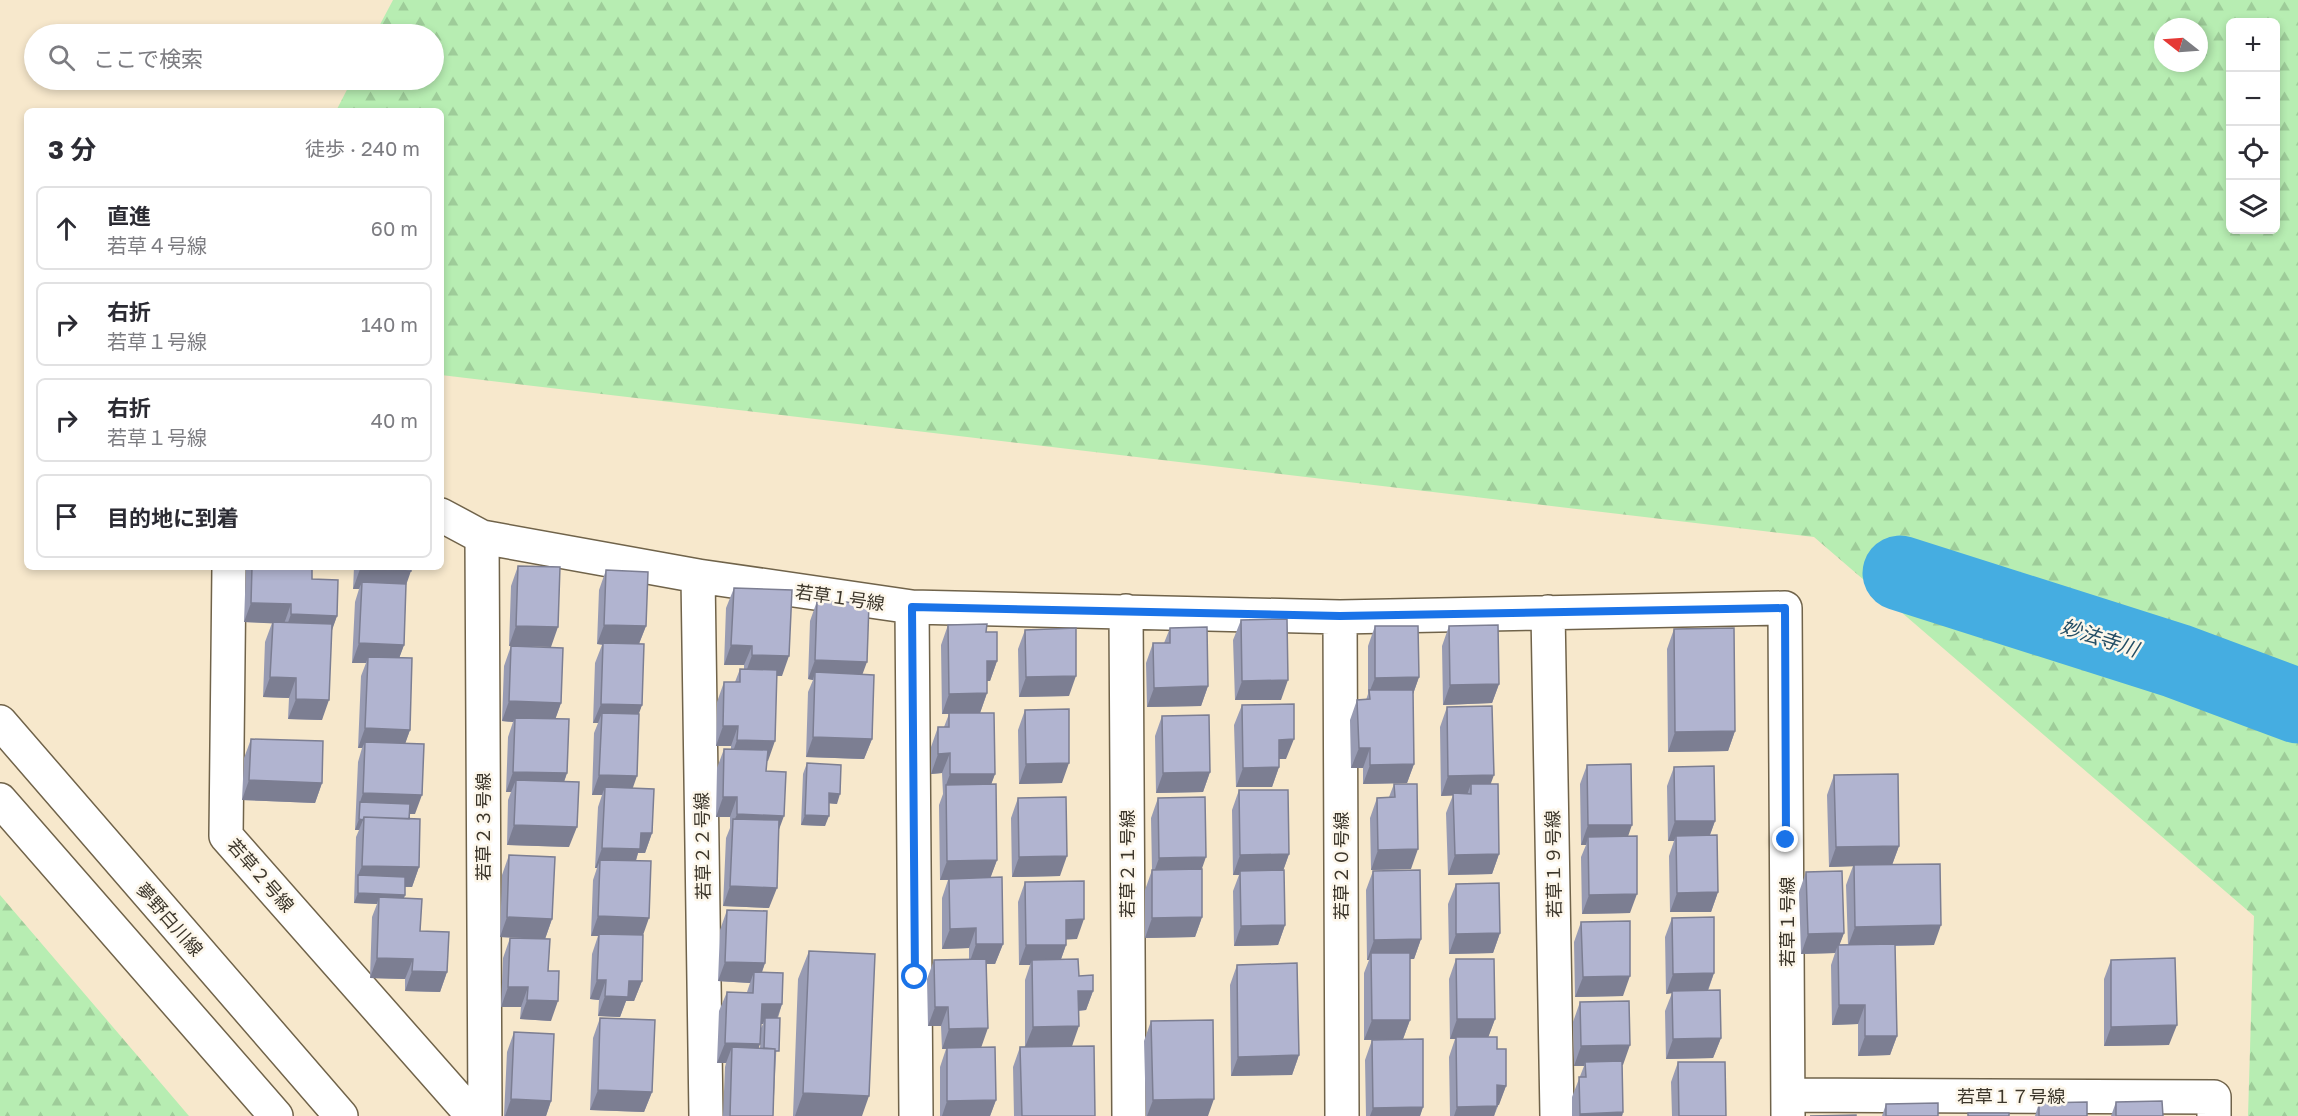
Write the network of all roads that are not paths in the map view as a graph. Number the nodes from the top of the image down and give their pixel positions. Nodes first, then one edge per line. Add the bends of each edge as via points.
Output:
1 (444, 517) edge
2 (482, 537) junction
3 (229, 570) edge
4 (698, 576) junction
5 (912, 607) junction
6 (1126, 612) junction
7 (1548, 612) junction
8 (1340, 616) junction
9 (0, 722) edge
10 (0, 800) edge
11 (1788, 1106) edge
12 (276, 1116) edge
13 (341, 1116) edge
14 (473, 1116) edge
15 (485, 1116) edge
16 (706, 1116) edge
17 (916, 1116) edge
18 (1129, 1116) edge
19 (1342, 1116) edge
20 (1557, 1116) edge
21 (2214, 1116) edge

1 - 2 street, 若草１号線
2 - 4 street, 若草１号線
2 - 15 street, 若草２３号線
3 - 14 street, 若草２号線 via 226,836
4 - 5 street, 若草１号線
4 - 16 street, 若草２２号線
5 - 6 street, 若草１号線
5 - 17 street
6 - 8 street, 若草１号線
6 - 18 street, 若草２１号線
7 - 8 street, 若草１号線
7 - 11 street, 若草１号線 via 1785,608
7 - 20 street, 若草１９号線
8 - 19 street, 若草２０号線
9 - 13 street, 夢野白川線
10 - 12 street
11 - 21 street, 若草１７号線 via 2214,1097

